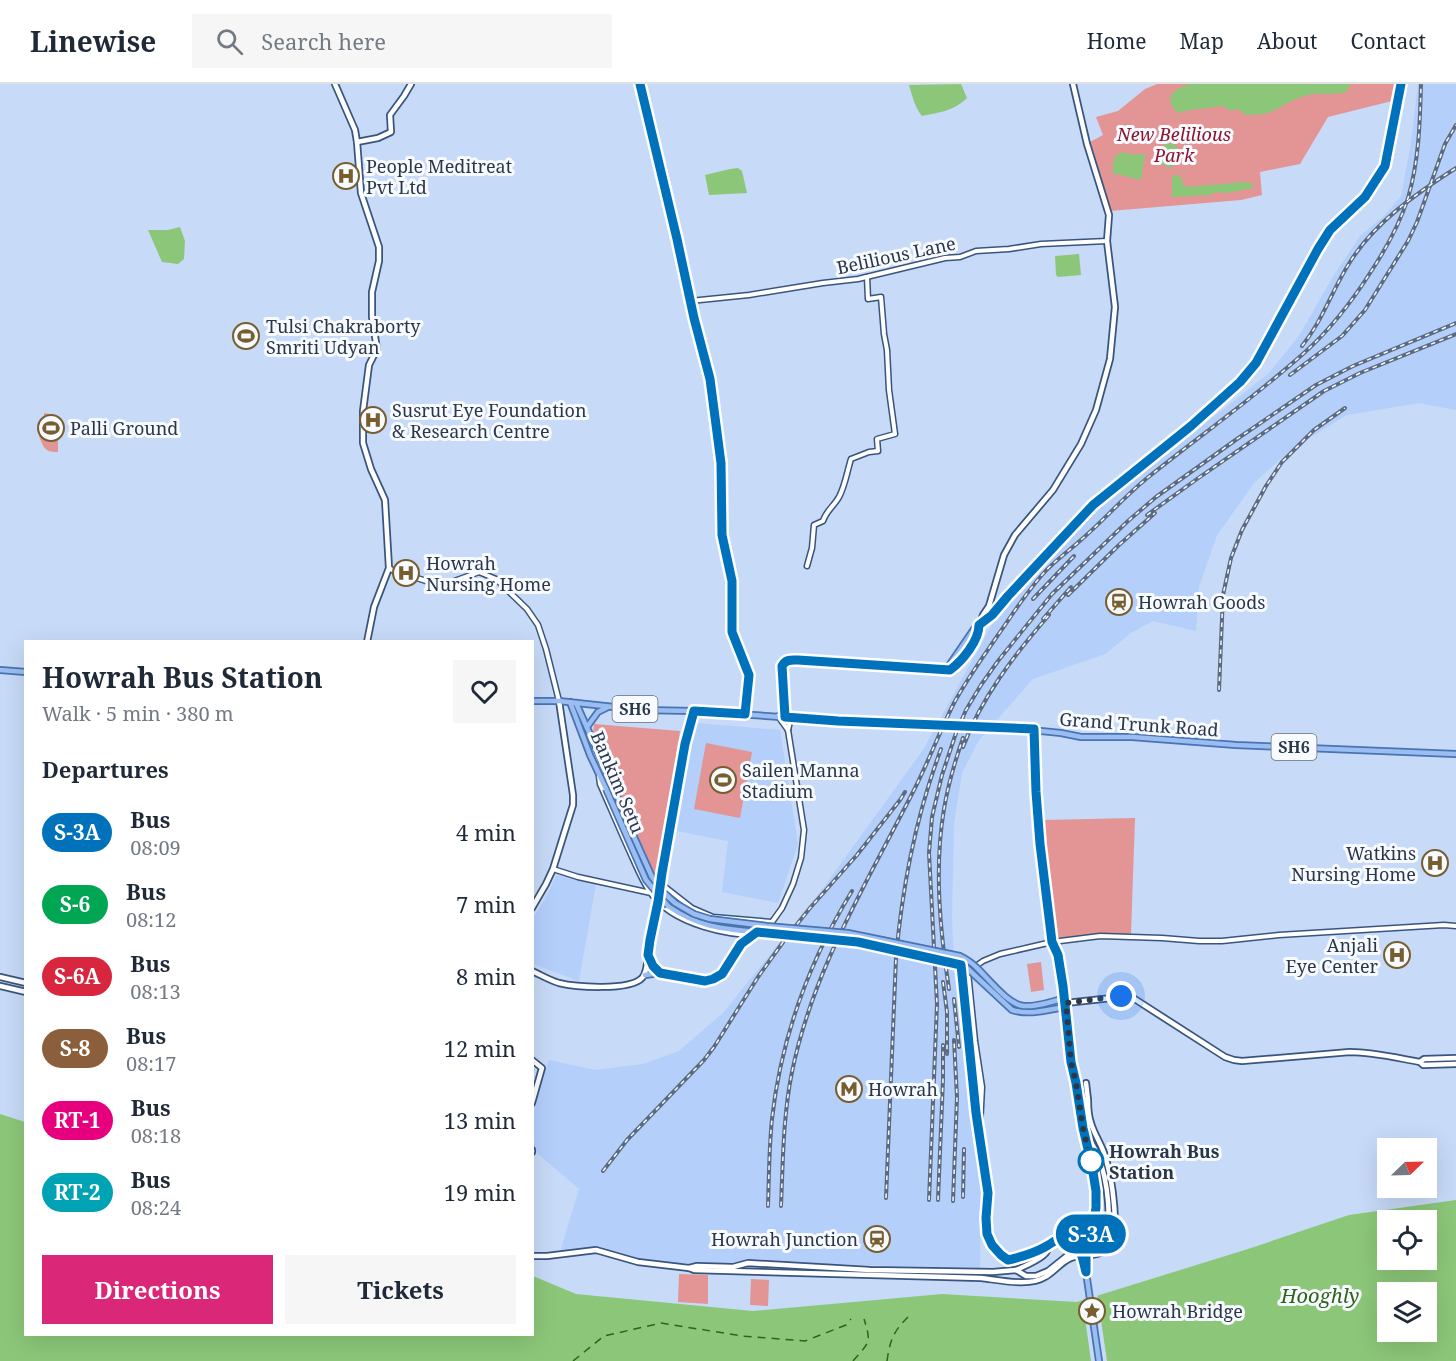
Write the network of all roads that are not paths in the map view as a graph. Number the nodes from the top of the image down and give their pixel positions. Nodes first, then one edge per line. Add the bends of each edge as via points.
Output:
1 (335, 84) edge
2 (411, 84) edge
3 (640, 84) edge
4 (1073, 84) edge
5 (1401, 84) edge
6 (357, 142) junction
7 (1107, 242) junction
8 (867, 277) junction
9 (690, 301) junction
10 (807, 566) dead end
11 (389, 568) junction
12 (979, 625) junction
13 (367, 640) edge
14 (0, 670) edge
15 (24, 672) edge
16 (534, 701) edge
17 (559, 701) junction
18 (573, 703) junction
19 (608, 706) junction
20 (694, 711) junction
21 (745, 714) junction
22 (778, 716) junction
23 (788, 717) junction
24 (587, 728) junction
25 (1034, 729) junction
26 (788, 730) junction
27 (1456, 754) edge
28 (599, 776) junction
29 (553, 869) junction
30 (660, 883) junction
31 (651, 893) junction
32 (658, 902) junction
33 (534, 905) edge
34 (772, 922) junction
35 (1456, 926) edge
36 (757, 932) junction
37 (1052, 942) junction
38 (648, 955) junction
39 (961, 965) junction
40 (534, 972) edge
41 (660, 973) junction
42 (645, 975) junction
43 (0, 977) edge
44 (24, 983) edge
45 (0, 986) edge
46 (24, 992) edge
47 (1066, 1003) junction
48 (1456, 1058) edge
49 (534, 1062) edge
50 (1420, 1062) junction
51 (1456, 1064) edge
52 (1086, 1083) dead end
53 (534, 1095) edge
54 (1079, 1098) junction
55 (1088, 1100) junction
56 (1083, 1128) junction
57 (979, 1133) junction
58 (1047, 1246) junction
59 (534, 1257) edge
60 (689, 1268) junction
61 (1016, 1270) junction
62 (1086, 1272) junction
63 (1099, 1361) edge

1 - 6 main road
2 - 6 main road via 390,115 391,132
3 - 9 main road
4 - 7 main road via 1109,215
5 - 12 main road via 1385,166 1365,197 1330,230 1256,363 1191,426 1093,505
6 - 11 main road via 361,193 379,247 372,292 377,349 369,364 363,443 385,500
7 - 8 street, Belilious Lane via 976,251
7 - 12 main road via 1115,307 1110,359 1096,410 1053,490 1004,555
8 - 9 street, Belilious Lane
8 - 10 street via 868,299 881,297 895,434 877,440 878,451 851,459 840,496 823,521 814,525
9 - 21 main road via 710,379 721,463 722,535 732,581 732,632 749,675
11 - 13 main road via 374,607
11 - 17 street via 402,576 441,586 479,572 496,579 538,625
12 - 23 main road via 979,632 961,661 950,670 788,660 782,666
14 - 15 main road
16 - 17 main road, Grand Trunk Road / SH6
17 - 18 main road, Grand Trunk Road / SH6
17 - 29 main road via 573,805
18 - 19 main road, Grand Trunk Road / SH6
18 - 24 main road, Bankim Setu
18 - 28 main road, Bankim Setu
19 - 20 main road, Grand Trunk Road / SH6
19 - 24 main road via 598,712
20 - 21 main road, Grand Trunk Road / SH6
20 - 30 main road
21 - 22 main road, Grand Trunk Road / SH6
22 - 23 main road, Grand Trunk Road / SH6
22 - 26 street
23 - 25 main road, Grand Trunk Road / SH6, bridge
23 - 26 street
24 - 47 main road, Bankim Setu, bridge via 652,877 675,903 694,914 710,919 848,933 960,956 1018,1005 1058,1000
25 - 27 main road, Grand Trunk Road / SH6 via 1081,737
25 - 37 main road via 1040,844
26 - 34 street via 804,830 793,884
28 - 31 street
28 - 36 main road, Bankim Setu, bridge via 646,880 668,906 715,928
29 - 31 street
29 - 33 main road
30 - 31 street
30 - 32 main road
30 - 34 street via 692,908 713,917
31 - 32 street
32 - 34 street via 694,923 730,933 766,935
32 - 38 main road
35 - 37 street via 1222,941 1100,936
36 - 39 main road, Bankim Setu, bridge via 858,942
36 - 41 main road, bridge via 741,944 722,974 713,979
37 - 47 main road
37 - 57 street via 1000,954 968,972 982,1088
38 - 41 main road
38 - 42 main road
39 - 47 main road, Bankim Setu, bridge via 1012,1010 1040,1012
39 - 57 main road
40 - 42 main road via 560,983 600,988 630,984
41 - 42 main road
43 - 44 main road
45 - 46 main road
47 - 50 main road via 1130,996 1234,1060 1364,1052
47 - 54 main road via 1071,1062
48 - 50 main road
49 - 53 main road via 542,1068
50 - 51 main road
52 - 55 main road
54 - 55 main road
54 - 56 main road
55 - 60 main road via 1091,1125 1103,1148 1112,1185 1113,1239 1105,1252 1072,1257 1040,1280
56 - 61 main road via 1104,1174 1109,1215 1103,1241 1073,1252 1041,1275 1026,1276
56 - 62 main road, bridge via 1096,1191
57 - 58 main road via 988,1193 987,1234 992,1245 1008,1260
58 - 61 main road via 1046,1254
58 - 62 main road, bridge via 1066,1236 1075,1241
59 - 60 main road via 596,1250 638,1262
60 - 61 main road via 748,1263 863,1270
62 - 63 main road

